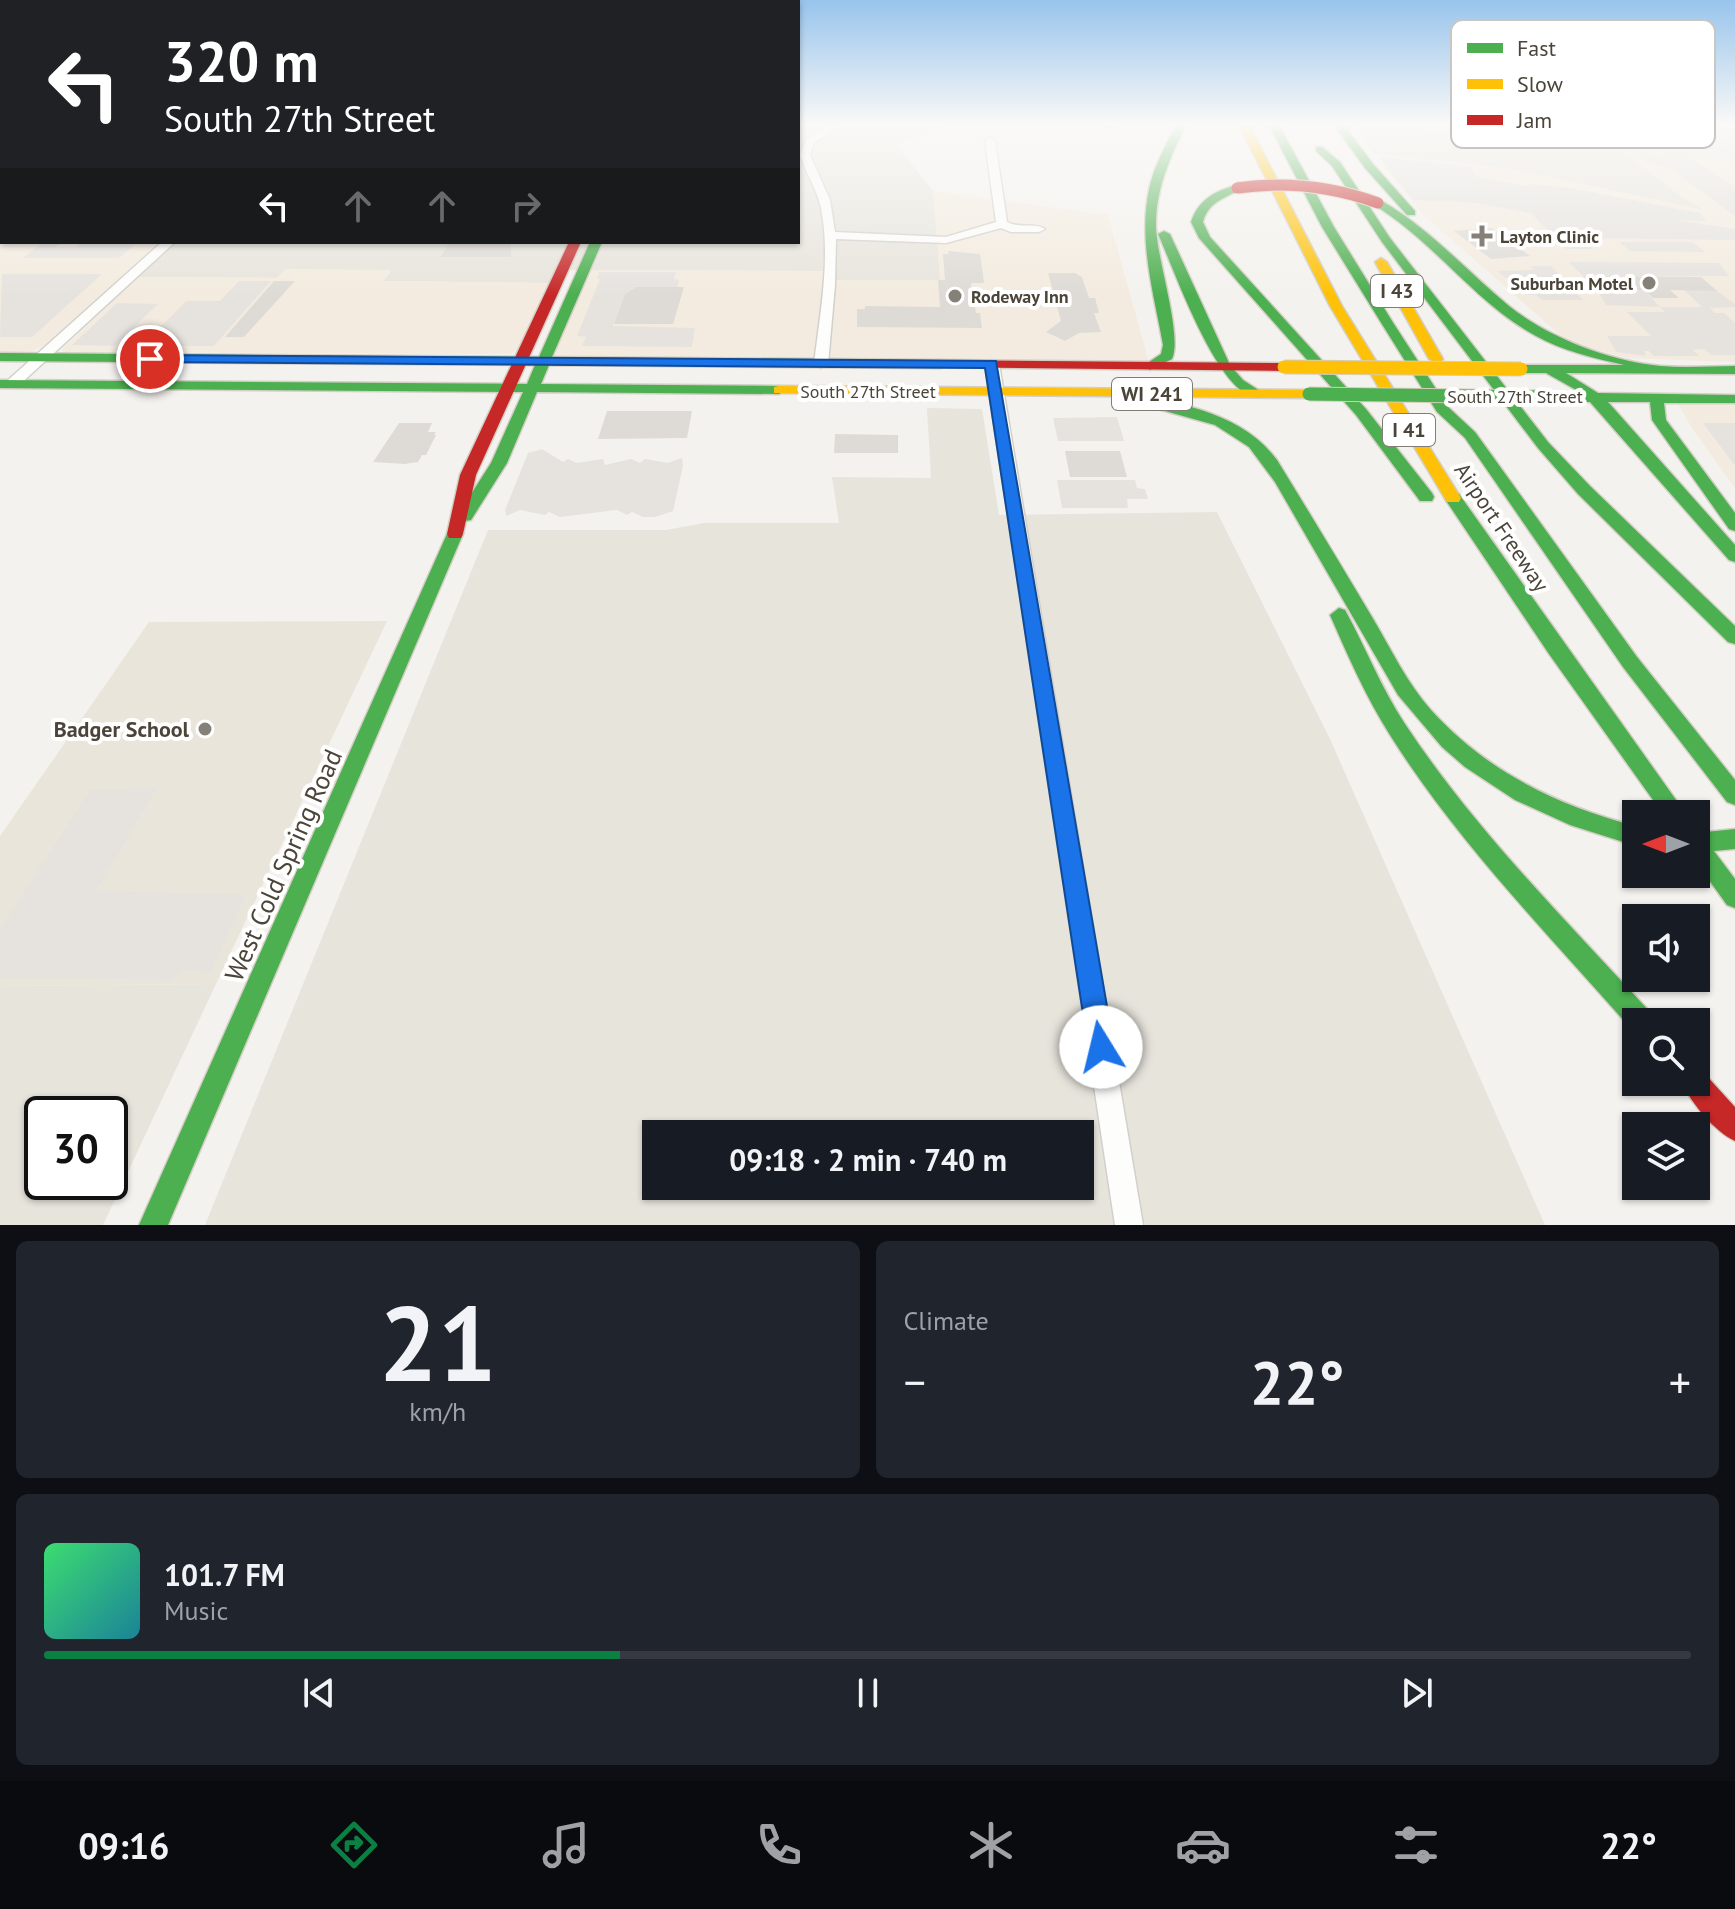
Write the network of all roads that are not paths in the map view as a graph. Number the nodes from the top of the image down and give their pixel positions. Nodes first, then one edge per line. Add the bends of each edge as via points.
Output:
1 (816, 182) edge
2 (996, 182) edge
3 (1156, 182) edge
4 (1272, 182) edge
5 (1304, 182) edge
6 (1337, 182) edge
7 (1348, 182) edge
8 (1384, 182) edge
9 (1152, 199) junction
10 (1002, 224) junction
11 (1039, 229) dead end
12 (829, 235) junction
13 (167, 244) edge
14 (574, 244) edge
15 (595, 244) edge
16 (1441, 246) junction
17 (545, 307) junction
18 (568, 307) junction
19 (0, 357) edge
20 (42, 358) junction
21 (545, 361) junction
22 (821, 364) junction
23 (946, 364) junction
24 (992, 364) junction
25 (517, 366) junction
26 (1150, 366) junction
27 (1224, 366) junction
28 (1548, 369) junction
29 (1657, 369) junction
30 (1735, 370) edge
31 (6, 384) edge
32 (534, 384) junction
33 (106, 386) junction
34 (505, 390) junction
35 (994, 391) junction
36 (1120, 394) junction
37 (1255, 394) junction
38 (1595, 397) junction
39 (1658, 398) junction
40 (1735, 399) edge
41 (1470, 435) junction
42 (1294, 508) junction
43 (1436, 511) dead end
44 (459, 525) junction
45 (1735, 525) edge
46 (1735, 556) edge
47 (1491, 584) dead end
48 (1534, 619) junction
49 (1735, 637) edge
50 (1735, 796) edge
51 (1665, 800) edge
52 (1622, 832) edge
53 (1735, 839) edge
54 (1710, 842) edge
55 (1710, 862) edge
56 (1735, 897) edge
57 (1630, 1008) edge
58 (1707, 1096) edge
59 (1735, 1127) edge
60 (153, 1225) edge
61 (1129, 1225) edge

1 - 12 street
2 - 10 street
3 - 9 main road
4 - 48 main road, Airport Freeway / I 41 via 1317,276 1376,378
5 - 41 main road, I 41 via 1442,409
6 - 41 main road, I 43 via 1465,409
7 - 49 main road, I 43 via 1543,445
8 - 16 main road
9 - 26 main road via 1154,252 1170,345 1167,356
9 - 27 main road
10 - 11 street
10 - 12 street via 946,240
12 - 22 street
13 - 20 street
14 - 17 main road, West Cold Spring Road
15 - 18 main road, West Cold Spring Road
16 - 29 main road via 1542,334
16 - 43 main road, bridge via 1378,203 1304,185 1237,188 1205,203 1198,216 1199,229 1361,412
17 - 18 main road
17 - 25 main road, West Cold Spring Road
18 - 21 main road, West Cold Spring Road
19 - 20 main road
20 - 25 main road
20 - 31 street
21 - 22 main road, South 27th Street / WI 241
21 - 25 main road
21 - 32 main road, West Cold Spring Road
22 - 23 main road, South 27th Street / WI 241
23 - 24 main road, South 27th Street / WI 241
23 - 32 main road via 726,379
24 - 26 main road, South 27th Street / WI 241
24 - 35 street
25 - 33 main road
25 - 34 main road, West Cold Spring Road
26 - 27 main road, South 27th Street / WI 241
27 - 28 main road, South 27th Street / WI 241, bridge
27 - 37 main road
28 - 29 main road, South 27th Street / WI 241
28 - 38 main road
29 - 30 main road, South 27th Street / WI 241
31 - 33 main road
32 - 34 main road via 520,381
32 - 35 main road, South 27th Street / WI 241
32 - 44 main road, West Cold Spring Road via 499,463
33 - 34 main road
34 - 44 main road, West Cold Spring Road via 468,475
35 - 36 main road, South 27th Street / WI 241
35 - 61 street
36 - 37 main road, South 27th Street / WI 241
36 - 42 main road via 1180,406 1239,430 1261,448
37 - 38 main road, South 27th Street / WI 241, bridge
38 - 39 main road, South 27th Street / WI 241
38 - 46 main road
39 - 40 main road, South 27th Street / WI 241
39 - 45 main road via 1659,420
41 - 50 main road, Airport Freeway / I 41 via 1630,662
42 - 52 main road via 1406,691 1453,745 1547,806
42 - 57 main road via 1355,650 1406,743 1464,819
44 - 60 main road, West Cold Spring Road
47 - 48 main road
48 - 51 main road, Airport Freeway / I 41
53 - 54 main road
55 - 56 main road
58 - 59 main road

